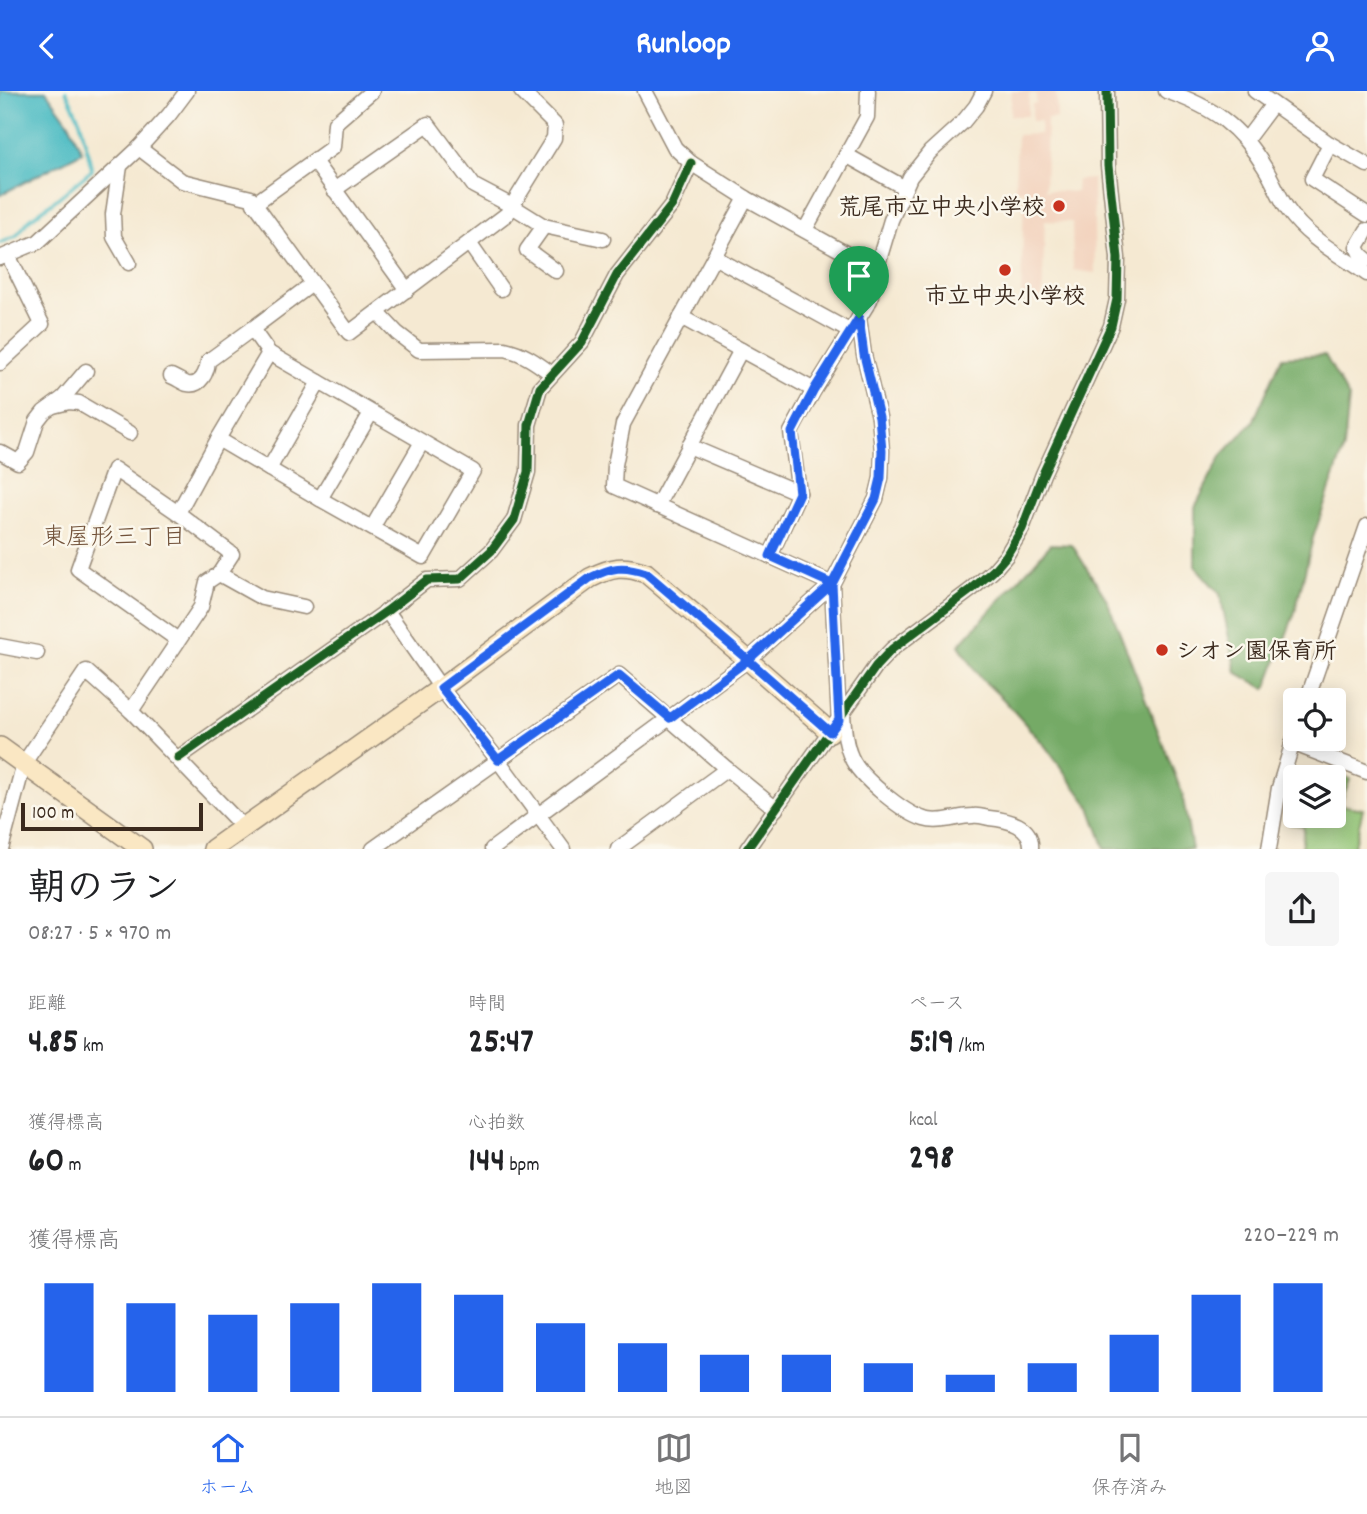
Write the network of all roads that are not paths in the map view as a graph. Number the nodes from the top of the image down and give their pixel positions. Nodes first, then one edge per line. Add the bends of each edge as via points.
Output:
1 (187, 91) edge
2 (372, 91) edge
3 (521, 91) edge
4 (645, 91) edge
5 (868, 91) edge
6 (984, 91) edge
7 (1107, 91) edge
8 (1255, 91) edge
9 (1175, 92) edge
10 (1273, 104) junction
11 (1246, 140) junction
12 (1330, 144) junction
13 (139, 148) junction
14 (846, 155) junction
15 (314, 161) junction
16 (691, 163) junction
17 (1367, 165) edge
18 (120, 166) junction
19 (905, 188) junction
20 (334, 190) junction
21 (746, 198) junction
22 (254, 204) junction
23 (512, 206) junction
24 (1367, 215) edge
25 (544, 226) junction
26 (805, 230) junction
27 (1367, 230) edge
28 (603, 239) dead end
29 (469, 243) junction
30 (4, 256) edge
31 (714, 257) junction
32 (1367, 260) edge
33 (129, 263) dead end
34 (876, 270) junction
35 (556, 271) dead end
36 (1367, 274) edge
37 (312, 284) junction
38 (502, 289) dead end
39 (407, 290) junction
40 (378, 313) junction
41 (681, 317) junction
42 (859, 318) junction
43 (252, 329) junction
44 (851, 332) junction
45 (741, 349) junction
46 (269, 353) junction
47 (0, 363) edge
48 (86, 371) dead end
49 (552, 374) junction
50 (171, 376) dead end
51 (320, 382) junction
52 (814, 390) junction
53 (53, 406) junction
54 (371, 413) junction
55 (130, 433) dead end
56 (218, 439) junction
57 (422, 442) junction
58 (689, 446) junction
59 (0, 452) edge
60 (269, 469) junction
61 (799, 493) junction
62 (320, 499) junction
63 (657, 506) junction
64 (178, 513) junction
65 (1367, 526) edge
66 (372, 528) junction
67 (770, 556) junction
68 (219, 574) junction
69 (832, 584) junction
70 (304, 607) dead end
71 (387, 611) junction
72 (178, 641) junction
73 (0, 646) edge
74 (37, 653) dead end
75 (748, 660) junction
76 (441, 688) junction
77 (1311, 688) edge
78 (131, 711) junction
79 (670, 718) junction
80 (837, 722) junction
81 (0, 747) edge
82 (1290, 751) edge
83 (1321, 751) edge
84 (178, 758) junction
85 (498, 760) junction
86 (24, 763) junction
87 (727, 769) junction
88 (1367, 772) edge
89 (776, 809) junction
90 (538, 815) junction
91 (244, 828) junction
92 (1, 849) edge
93 (142, 849) edge
94 (214, 849) edge
95 (373, 849) edge
96 (492, 849) edge
97 (563, 849) edge
98 (618, 849) edge
99 (747, 849) edge
100 (1031, 849) edge
101 (1269, 849) edge

1 - 13 street
2 - 15 street via 335,123 333,147
3 - 23 street via 555,125 554,138
4 - 16 street via 675,148
5 - 14 street via 867,117
6 - 19 street
7 - 80 street via 1108,166 1118,258 1118,299 1111,326 1006,556 972,589 891,649
8 - 10 street
9 - 11 street via 1222,117
10 - 11 street
10 - 12 street
11 - 36 street via 1289,211 1308,232
12 - 17 street
12 - 24 street via 1312,179
13 - 18 street
13 - 22 street via 182,181 251,198
14 - 19 street
14 - 26 street
15 - 20 street
15 - 22 street
16 - 21 street
16 - 49 street via 672,205 617,275 582,342
18 - 30 street via 38,242
18 - 33 street via 114,237
19 - 34 street
20 - 23 street via 428,124 474,186
20 - 39 street
21 - 26 street
21 - 31 street
22 - 37 street
23 - 25 street
23 - 29 street
25 - 28 street
25 - 35 street via 527,250
26 - 34 street
27 - 32 street via 1357,247
29 - 38 street
29 - 39 street
30 - 47 street via 42,324
31 - 41 street
31 - 44 street
34 - 42 street via 870,300
37 - 40 street via 349,333
37 - 43 street
39 - 40 street
40 - 49 street via 419,350 505,349 531,358
41 - 45 street
41 - 63 street via 624,424 615,465 614,486
42 - 44 street
42 - 69 street via 879,417 881,478 876,499
43 - 46 street
43 - 50 street via 208,361 196,383
44 - 52 street
45 - 52 street
45 - 58 street
46 - 51 street
46 - 56 street
48 - 53 street
49 - 71 street via 540,388 529,425 528,471 514,520 491,551 460,579 427,580
51 - 54 street
51 - 60 street
52 - 61 street via 792,432
53 - 55 street via 79,403
53 - 59 street via 37,421 27,452 18,462
54 - 57 street
54 - 62 street
56 - 60 street
56 - 64 street
57 - 66 street
57 - 66 street via 473,471 423,557
58 - 61 street
58 - 63 street
60 - 62 street
61 - 67 street
62 - 66 street
63 - 67 street
64 - 68 street via 232,554
64 - 72 street via 114,469 78,569
65 - 77 street
67 - 69 street
68 - 70 street via 261,598
68 - 72 street via 207,582 201,607
69 - 75 street
69 - 80 street
71 - 76 street
71 - 84 street
72 - 78 street
73 - 74 street
75 - 76 street via 646,573 614,568 590,578
75 - 79 street
75 - 80 street
76 - 85 street
76 - 91 street
78 - 84 street
78 - 86 street via 86,671
79 - 85 street via 619,675
79 - 87 street
79 - 90 street
80 - 89 street
80 - 100 street via 851,758 894,802 925,820 974,815 1003,819 1029,834
81 - 86 street
82 - 101 street
83 - 88 street
84 - 91 street
85 - 90 street
85 - 95 street
86 - 92 street
86 - 93 street
87 - 89 street
87 - 98 street
89 - 99 street
90 - 96 street
90 - 97 street
91 - 94 street

